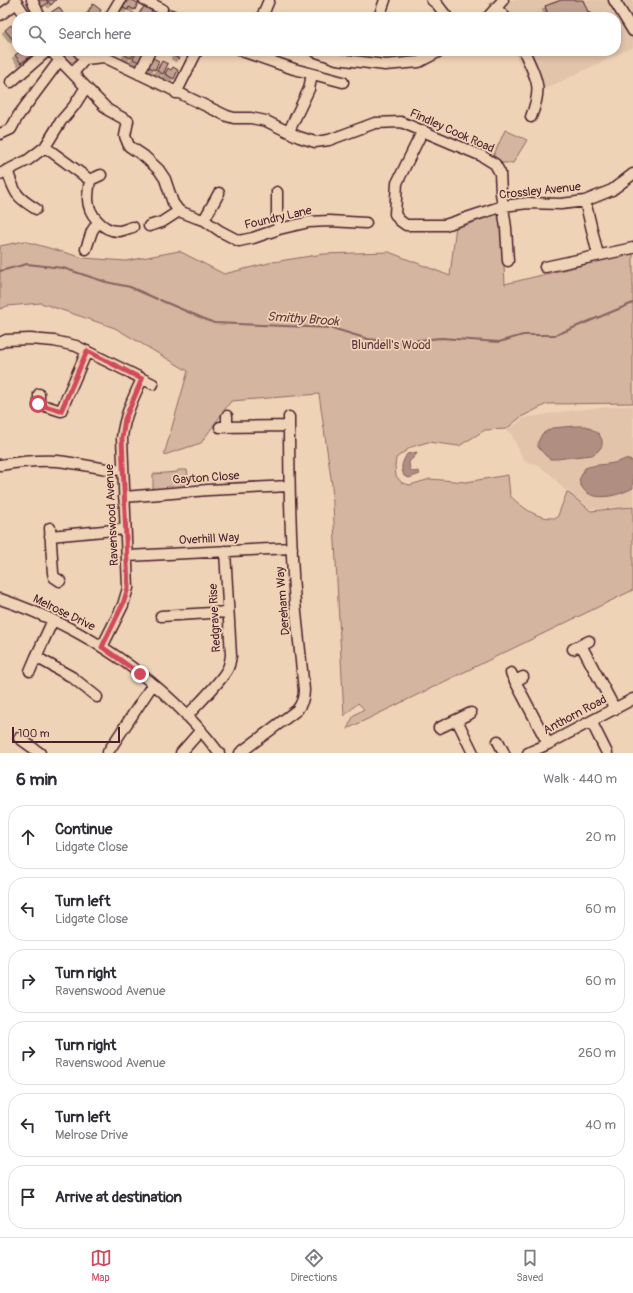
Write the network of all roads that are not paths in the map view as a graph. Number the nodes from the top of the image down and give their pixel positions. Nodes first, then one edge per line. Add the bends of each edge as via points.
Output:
1 (32, 0) edge
2 (120, 0) edge
3 (144, 0) edge
4 (269, 0) edge
5 (385, 0) edge
6 (432, 0) edge
7 (503, 0) edge
8 (614, 0) edge
9 (16, 1) edge
10 (496, 8) junction
11 (162, 9) dead end
12 (23, 12) edge
13 (38, 12) edge
14 (113, 12) edge
15 (264, 12) edge
16 (381, 12) edge
17 (443, 12) edge
18 (492, 12) edge
19 (500, 12) edge
20 (0, 15) edge
21 (633, 31) edge
22 (41, 56) edge
23 (54, 56) edge
24 (91, 56) edge
25 (148, 56) edge
26 (194, 56) edge
27 (256, 56) edge
28 (328, 56) edge
29 (430, 56) edge
30 (526, 56) edge
31 (59, 61) junction
32 (72, 73) junction
33 (139, 74) junction
34 (312, 74) junction
35 (11, 82) dead end
36 (343, 82) dead end
37 (86, 87) junction
38 (176, 93) junction
39 (531, 117) dead end
40 (423, 130) junction
41 (289, 132) junction
42 (0, 134) edge
43 (45, 147) junction
44 (4, 172) edge
45 (633, 174) edge
46 (101, 175) dead end
47 (90, 180) junction
48 (219, 192) dead end
49 (278, 192) dead end
50 (585, 201) junction
51 (503, 206) junction
52 (36, 209) dead end
53 (180, 211) junction
54 (204, 220) junction
55 (98, 222) junction
56 (366, 224) dead end
57 (149, 226) dead end
58 (133, 227) dead end
59 (279, 229) junction
60 (633, 248) edge
61 (86, 250) dead end
62 (598, 255) junction
63 (508, 261) dead end
64 (545, 267) dead end
65 (0, 343) edge
66 (87, 351) junction
67 (142, 379) junction
68 (153, 384) dead end
69 (39, 394) dead end
70 (227, 416) dead end
71 (0, 464) edge
72 (122, 469) junction
73 (289, 486) junction
74 (124, 497) junction
75 (125, 529) junction
76 (292, 548) junction
77 (225, 551) junction
78 (127, 556) junction
79 (60, 581) dead end
80 (0, 599) edge
81 (228, 612) junction
82 (161, 616) dead end
83 (53, 620) junction
84 (581, 645) dead end
85 (102, 647) junction
86 (36, 657) junction
87 (30, 671) dead end
88 (516, 677) dead end
89 (153, 684) junction
90 (97, 697) dead end
91 (633, 699) edge
92 (615, 709) junction
93 (471, 713) dead end
94 (187, 716) junction
95 (457, 720) junction
96 (591, 722) junction
97 (439, 728) dead end
98 (201, 730) junction
99 (19, 738) dead end
100 (498, 741) dead end
101 (548, 744) junction
102 (108, 752) edge
103 (40, 753) edge
104 (181, 753) edge
105 (220, 753) edge
106 (240, 753) edge
107 (473, 753) edge
108 (504, 753) edge
109 (528, 753) edge
110 (607, 753) edge

1 - 13 street
2 - 14 street
3 - 11 street
4 - 15 street
5 - 16 street
6 - 17 street
7 - 10 street
8 - 21 street
9 - 12 street
9 - 20 street
10 - 18 street
10 - 19 street
22 - 35 street
23 - 31 street
24 - 32 street
24 - 33 street, Findley Cook Road via 104,57
25 - 33 street
26 - 38 street
27 - 34 street
28 - 29 street via 385,65 419,62
30 - 39 street via 538,88
31 - 32 street
31 - 42 street via 11,129
32 - 37 street
33 - 38 street, Findley Cook Road
34 - 36 street
34 - 41 street via 309,89
37 - 43 street via 74,106 60,121
37 - 53 street via 108,110 128,121 125,136 129,146 159,170 165,179 173,203
38 - 41 street, Findley Cook Road via 227,116 266,121
40 - 41 street, Findley Cook Road via 401,122 390,122 375,124 324,142 307,140
40 - 51 street, Findley Cook Road via 495,164 500,174
40 - 51 street, Crossley Avenue via 397,183 395,214 399,220 406,225 445,225
43 - 44 street via 28,160
43 - 47 street
44 - 52 street via 20,198
45 - 50 street, Crossley Avenue via 612,190
46 - 47 street
47 - 55 street via 89,206
48 - 54 street
49 - 59 street
50 - 51 street, Crossley Avenue
50 - 62 street
51 - 63 street, Findley Cook Road
53 - 54 street, Foundry Lane
53 - 57 street via 162,222
54 - 59 street, Foundry Lane via 220,232 239,241
55 - 58 street via 108,229 118,231
55 - 61 street
56 - 59 street, Foundry Lane via 308,222
60 - 62 street
62 - 64 street
65 - 66 street via 6,340 30,339 65,343
66 - 67 street
66 - 69 street via 61,411 38,404
67 - 68 street
67 - 72 street, Ravenswood Avenue via 123,428
70 - 73 street, Dereham Way via 224,427 289,422
71 - 72 street via 52,461 113,470
72 - 74 street, Ravenswood Avenue
73 - 74 street, Gayton Close
73 - 76 street, Dereham Way
74 - 75 street, Ravenswood Avenue
75 - 78 street, Ravenswood Avenue
75 - 79 street via 50,532 53,573
76 - 77 street, Overhill Way
76 - 106 street, Dereham Way via 304,698 297,710
77 - 78 street, Overhill Way
77 - 81 street, Redgrave Rise
78 - 85 street, Ravenswood Avenue via 126,596
80 - 83 street, Melrose Drive
81 - 82 street via 172,620
81 - 94 street, Redgrave Rise via 228,669
83 - 85 street, Melrose Drive
83 - 86 street
84 - 92 street
85 - 89 street, Melrose Drive
86 - 87 street
86 - 90 street via 72,677
88 - 101 street
89 - 94 street, Melrose Drive
89 - 102 street
91 - 92 street, Anthorn Road
92 - 96 street, Anthorn Road
93 - 95 street
94 - 98 street, Melrose Drive
95 - 97 street
95 - 107 street
96 - 101 street, Anthorn Road
96 - 110 street
98 - 104 street
98 - 105 street, Melrose Drive
99 - 103 street
100 - 108 street
101 - 109 street, Anthorn Road

